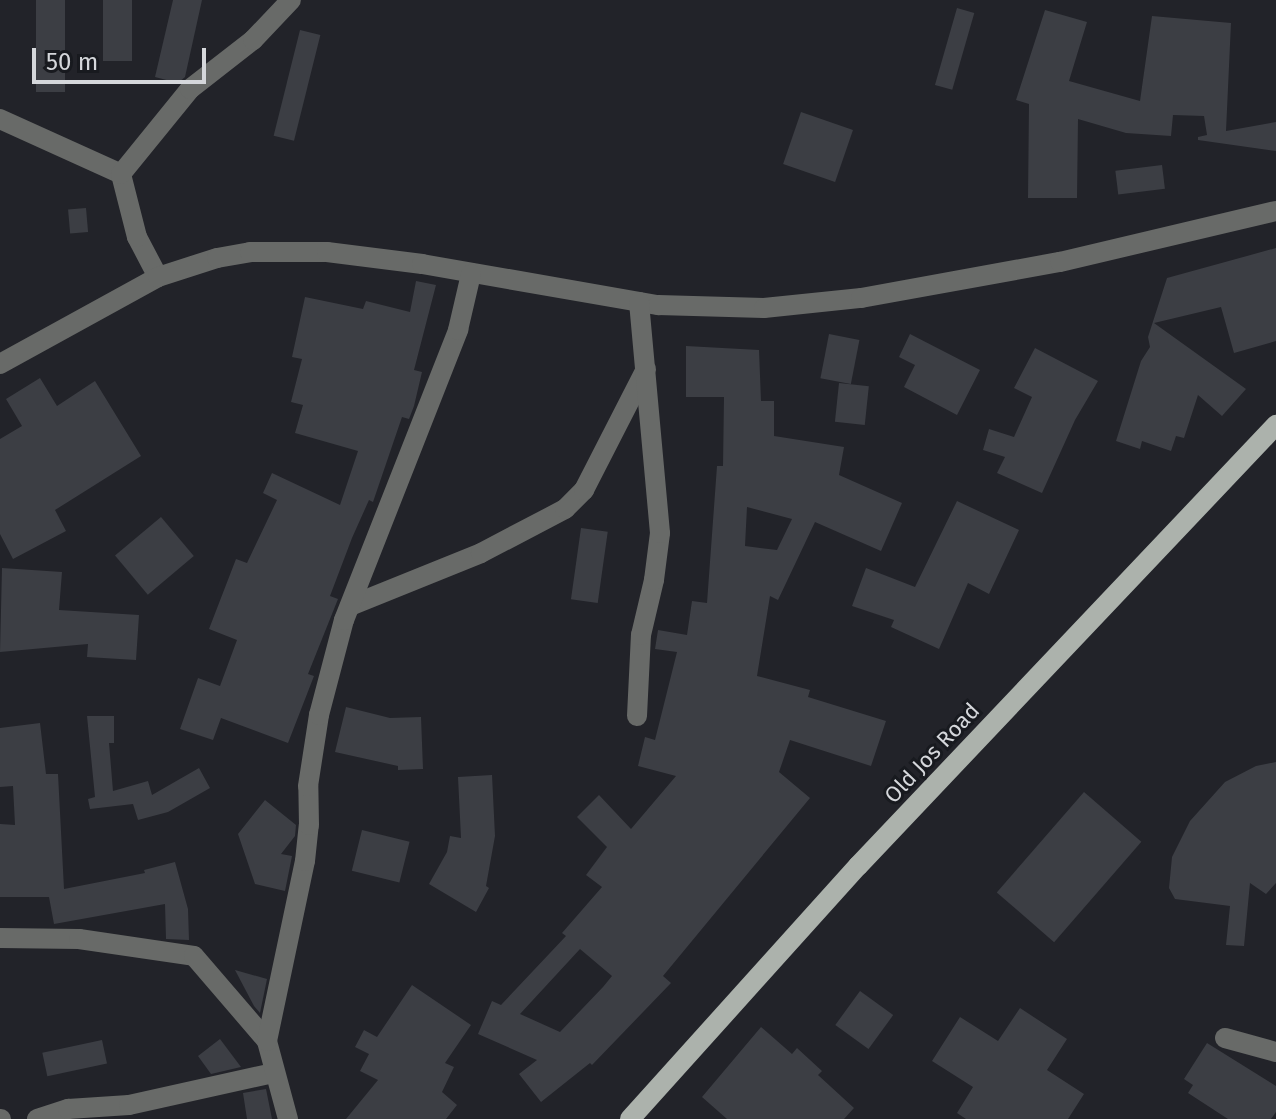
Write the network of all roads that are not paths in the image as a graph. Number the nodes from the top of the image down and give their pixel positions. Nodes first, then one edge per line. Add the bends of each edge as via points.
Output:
1 (291, 0) edge
2 (0, 119) edge
3 (121, 174) junction
4 (1276, 211) edge
5 (471, 274) junction
6 (158, 277) junction
7 (639, 302) junction
8 (0, 364) edge
9 (646, 369) junction
10 (1276, 425) edge
11 (350, 606) junction
12 (637, 716) dead end
13 (0, 938) edge
14 (1225, 1038) dead end
15 (267, 1041) junction
16 (1276, 1052) edge
17 (273, 1073) junction
18 (37, 1119) edge
19 (288, 1119) edge
20 (630, 1119) edge

1 - 3 street via 253,40 190,89
2 - 3 street
3 - 6 street via 137,237
4 - 7 street via 1060,262 861,298 750,308
5 - 6 street via 327,252 266,252 217,258
5 - 7 street
5 - 11 street via 458,330
6 - 8 street
7 - 9 street
9 - 11 street via 584,490 565,509 481,553
9 - 12 street via 660,533 641,635
10 - 20 main road, Old Jos Road via 858,866
11 - 15 street via 319,715 308,786 305,861
13 - 15 street via 79,939 194,956
14 - 16 street
15 - 17 street
17 - 18 street
17 - 19 street

